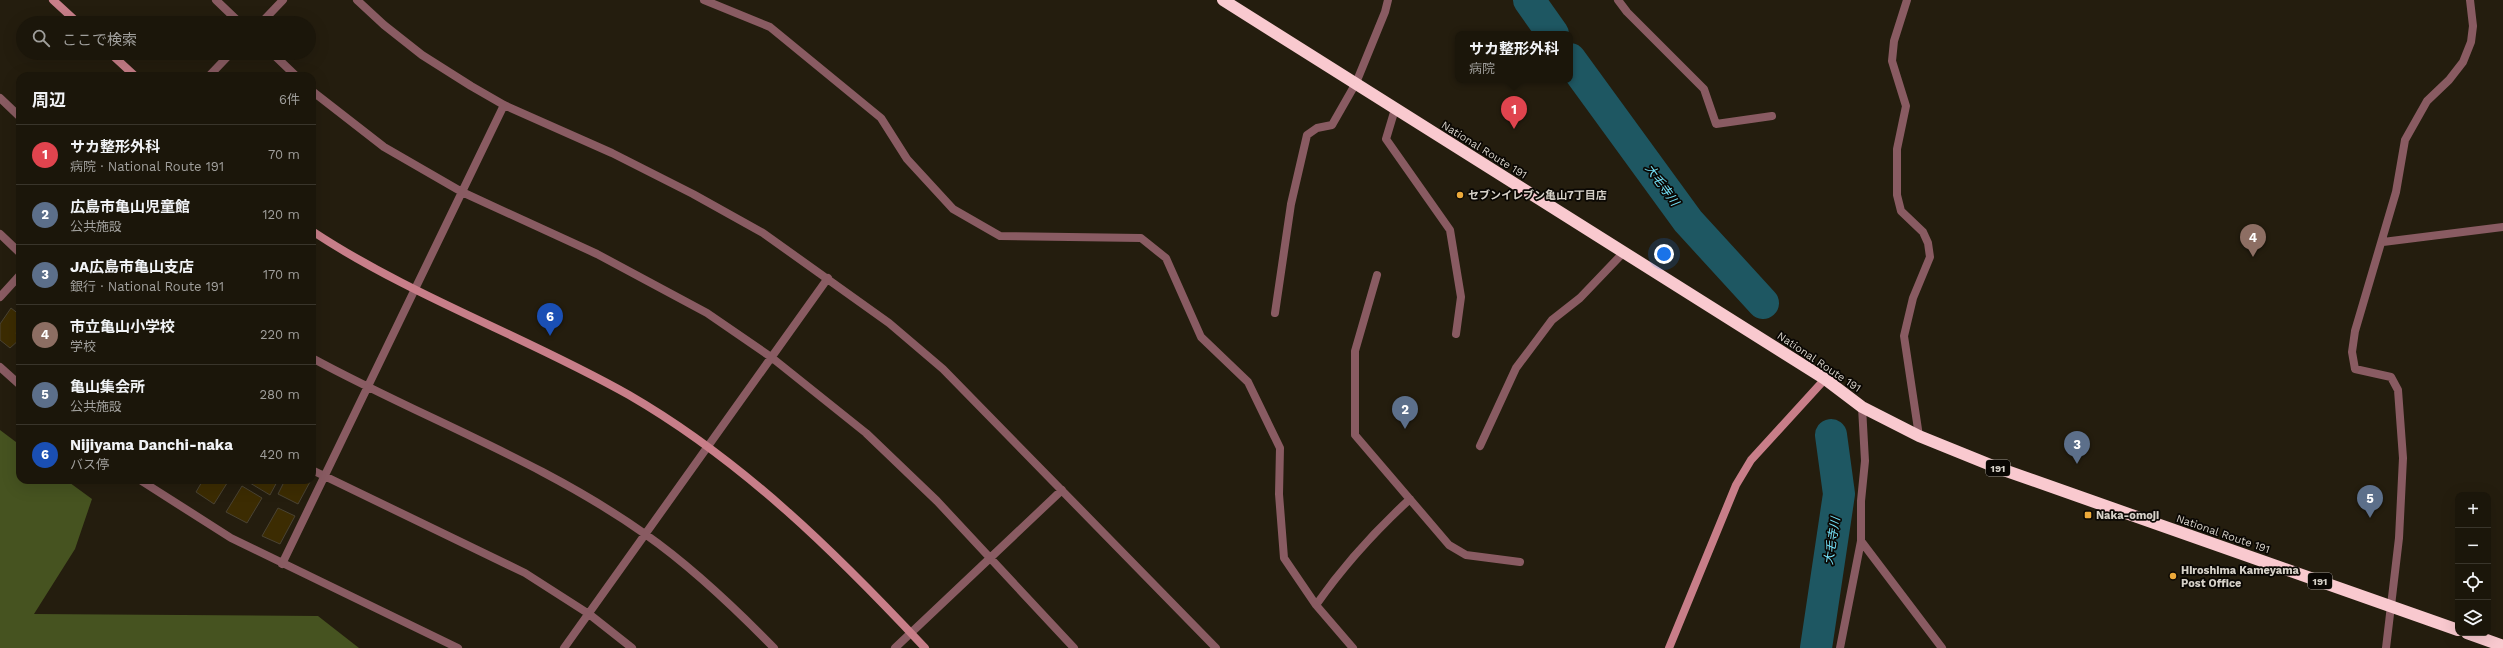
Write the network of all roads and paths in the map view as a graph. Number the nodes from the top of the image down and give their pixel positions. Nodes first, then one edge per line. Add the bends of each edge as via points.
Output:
1 (53, 0) edge
2 (216, 0) edge
3 (283, 0) edge
4 (357, 0) edge
5 (704, 0) edge
6 (1223, 0) edge
7 (1388, 0) edge
8 (1618, 0) edge
9 (1907, 0) edge
10 (2470, 0) edge
11 (70, 16) edge
12 (233, 16) edge
13 (268, 16) edge
14 (118, 60) edge
15 (224, 60) edge
16 (279, 60) edge
17 (131, 72) edge
18 (212, 72) edge
19 (292, 72) edge
20 (1356, 82) junction
21 (316, 94) edge
22 (0, 98) edge
23 (504, 105) junction
24 (1395, 109) junction
25 (16, 113) edge
26 (1772, 116) dead end
27 (462, 192) junction
28 (2503, 228) edge
29 (0, 234) edge
30 (316, 234) edge
31 (2382, 242) junction
32 (16, 249) edge
33 (1624, 252) junction
34 (1377, 274) dead end
35 (828, 278) junction
36 (16, 280) edge
37 (414, 291) junction
38 (0, 297) edge
39 (1276, 313) dead end
40 (1456, 334) dead end
41 (771, 357) junction
42 (316, 360) edge
43 (0, 367) edge
44 (1825, 379) junction
45 (16, 381) edge
46 (367, 388) junction
47 (1862, 406) junction
48 (1919, 436) junction
49 (708, 446) junction
50 (1480, 446) dead end
51 (316, 472) edge
52 (325, 476) junction
53 (146, 484) edge
54 (1062, 490) junction
55 (1410, 499) junction
56 (645, 534) junction
57 (1861, 541) junction
58 (990, 559) junction
59 (1520, 562) dead end
60 (282, 564) junction
61 (1316, 605) junction
62 (2392, 606) junction
63 (589, 614) junction
64 (2455, 629) edge
65 (911, 633) junction
66 (2475, 636) edge
67 (2503, 646) edge
68 (458, 648) edge
69 (564, 648) edge
70 (632, 648) edge
71 (774, 648) edge
72 (895, 648) edge
73 (925, 648) edge
74 (1074, 648) edge
75 (1216, 648) edge
76 (1353, 648) edge
77 (1669, 648) edge
78 (1840, 648) edge
79 (1942, 648) edge
80 (2386, 648) edge

1 - 11 street
2 - 12 street
3 - 13 street
4 - 23 street via 422,55
5 - 61 street via 770,27 881,118 907,159 953,209 1000,236 1142,238 1166,258 1201,337 1248,382 1280,448 1279,494 1284,558
6 - 20 highway, National Route 191 / 191
7 - 20 street
8 - 26 street via 1704,89 1716,124
9 - 48 street via 1894,41 1892,61 1906,106 1897,149 1897,195 1901,211 1923,232 1930,257 1913,298 1904,336
10 - 31 street via 2473,26 2471,42 2463,62 2449,80 2427,100 2405,140 2396,192
14 - 17 street
15 - 18 street
16 - 19 street
20 - 24 highway, National Route 191 / 191
20 - 39 street via 1332,125 1317,128 1307,135 1291,204
21 - 27 street via 384,147
22 - 25 street
23 - 27 street
23 - 35 street via 612,153 693,194 763,233
24 - 33 highway, National Route 191 / 191
24 - 40 street via 1386,139 1450,230 1461,297
27 - 37 street
27 - 41 street via 597,254 707,313
28 - 31 street
29 - 32 street
30 - 37 street via 352,258
31 - 62 street via 2355,331 2352,352 2355,369 2391,377 2398,390 2403,458
33 - 44 highway, National Route 191 / 191
33 - 50 street via 1580,298 1552,320 1516,368
34 - 55 street via 1355,351 1355,435
35 - 41 street
35 - 54 street via 889,323 942,369
36 - 38 street
37 - 46 street
37 - 49 street via 548,351 630,396
41 - 49 street
41 - 58 street via 866,432 937,501
42 - 46 street
43 - 45 street
44 - 47 highway, National Route 191 / 191
44 - 77 street via 1751,460 1736,484
46 - 52 street
46 - 56 street via 507,453 587,497
47 - 48 highway, National Route 191 / 191
47 - 57 street via 1865,462 1861,501
48 - 62 highway, National Route 191 / 191 via 1998,468
49 - 56 street
49 - 65 street via 828,547
51 - 52 street
52 - 60 street
52 - 63 street via 525,573
53 - 60 street via 231,538
54 - 58 street
54 - 75 street
55 - 59 street via 1449,545 1466,554
55 - 61 street via 1376,530 1341,569
56 - 63 street
56 - 71 street via 702,580
57 - 78 street
57 - 79 street
58 - 65 street
58 - 74 street
60 - 68 street
61 - 76 street
62 - 64 highway, National Route 191 / 191
62 - 80 street
63 - 69 street
63 - 70 street
65 - 72 street
65 - 73 street
66 - 67 highway

